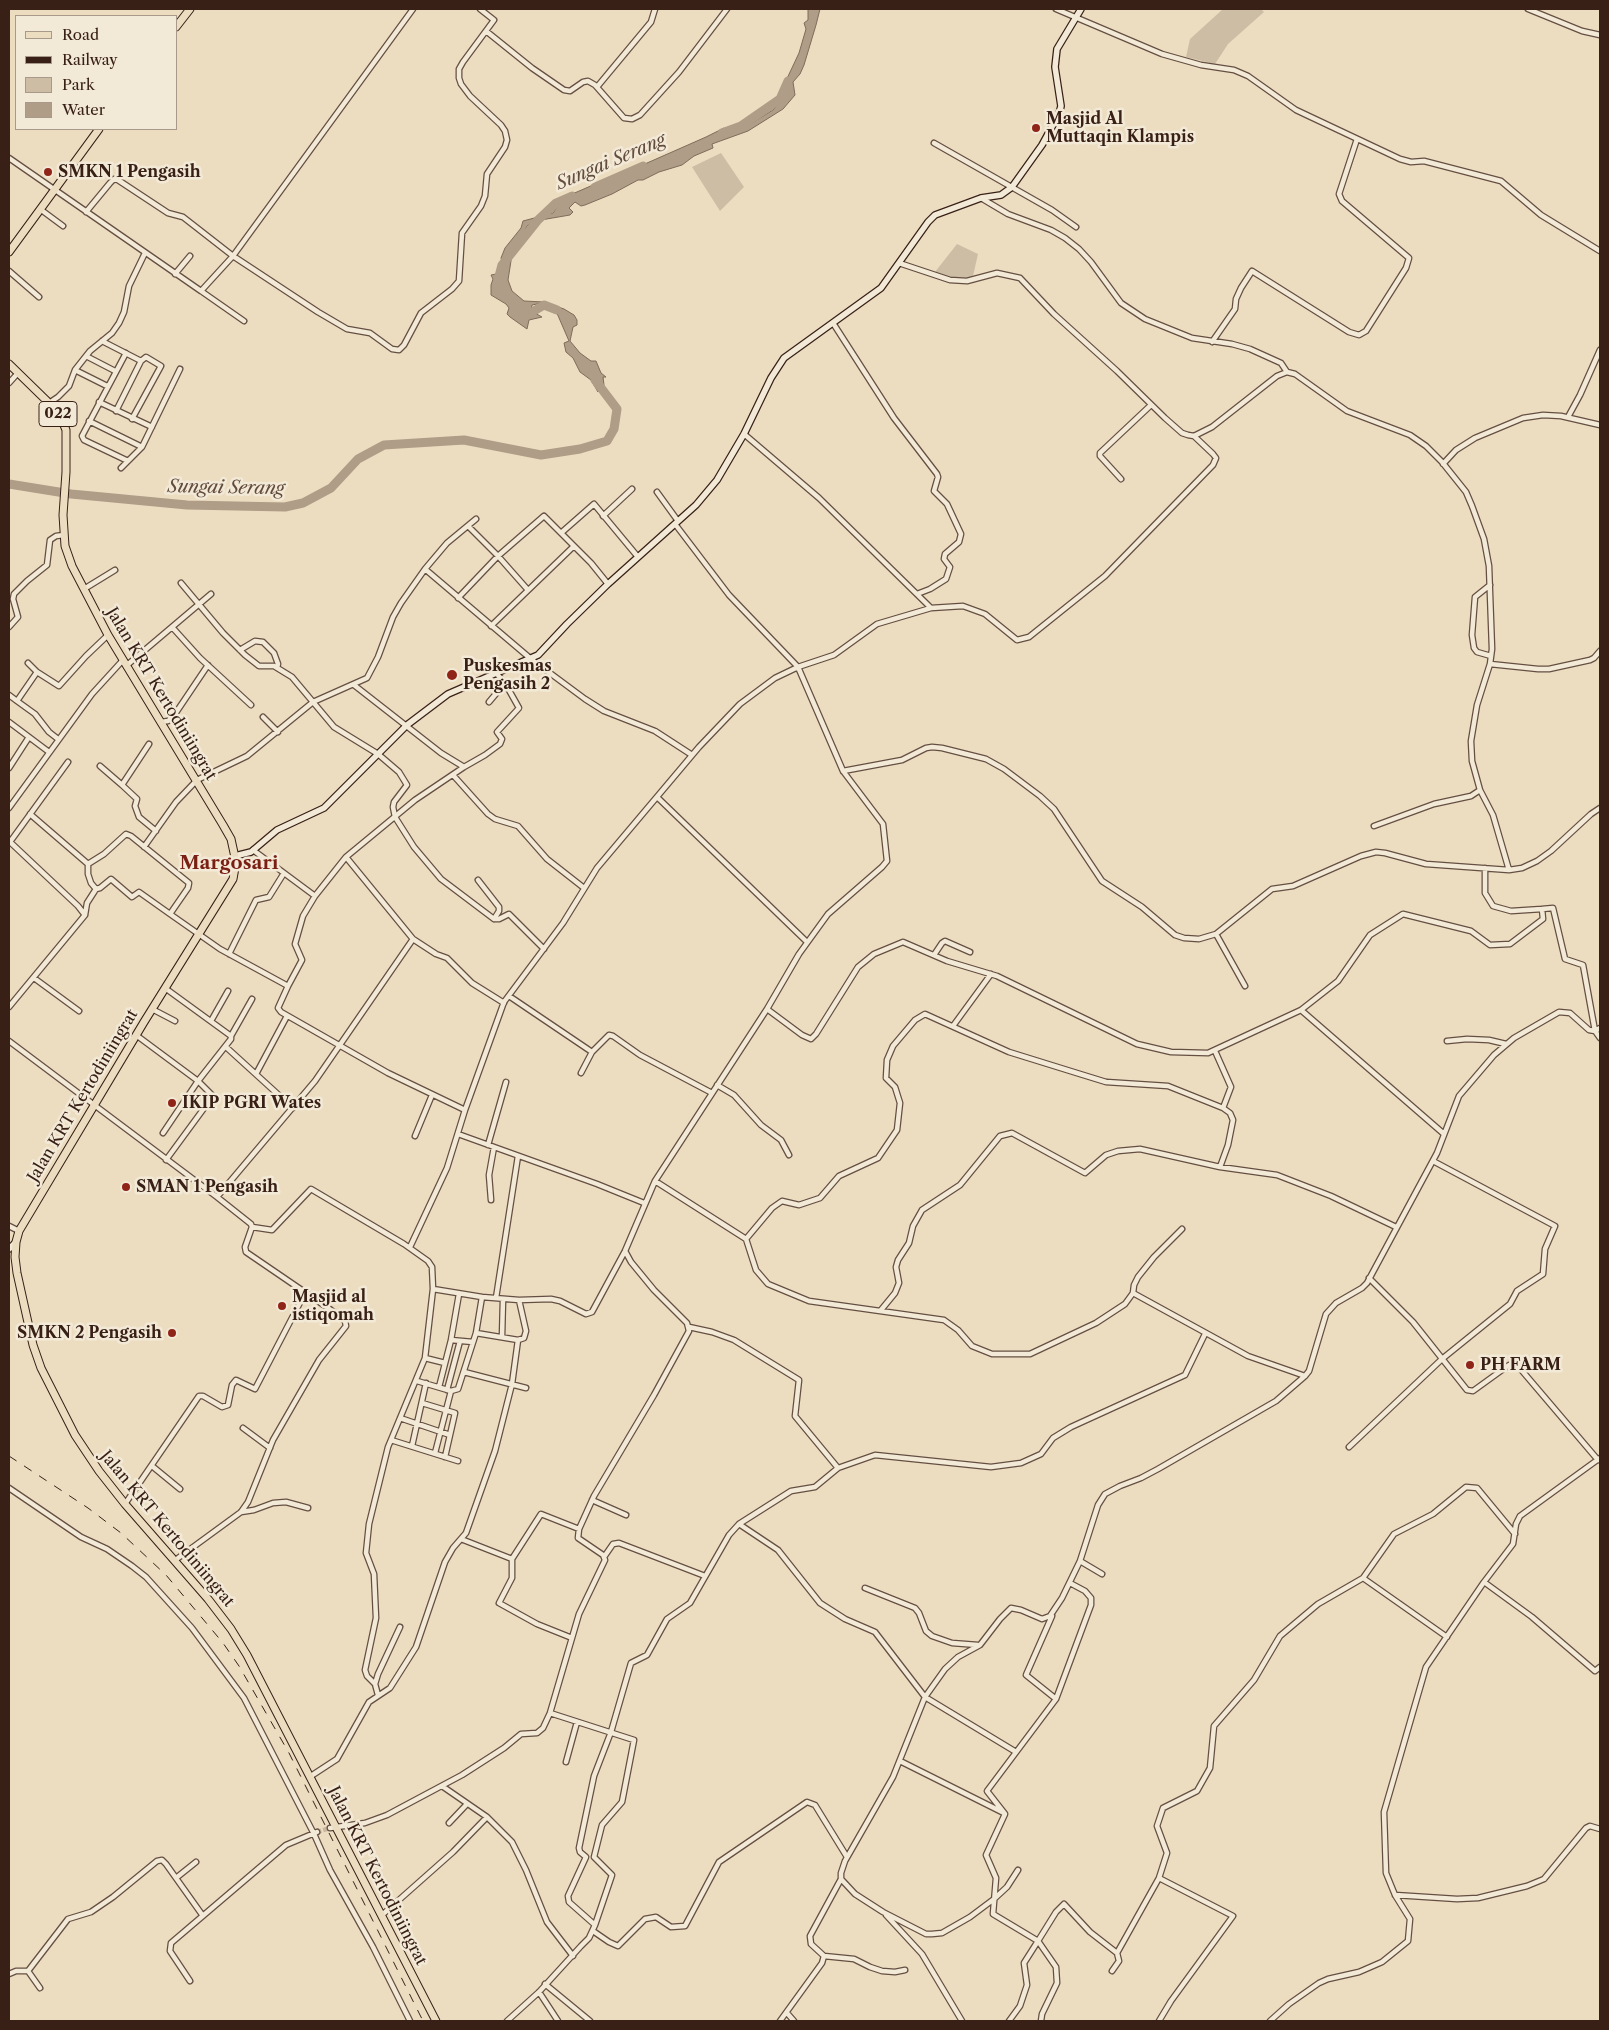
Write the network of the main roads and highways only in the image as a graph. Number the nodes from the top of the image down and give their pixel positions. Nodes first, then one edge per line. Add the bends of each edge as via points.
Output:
1 (190, 9) edge
2 (178, 24) edge
3 (98, 130) edge
4 (9, 252) edge
5 (9, 364) edge
6 (12, 1260) edge
7 (436, 2021) edge

1 - 2 main road
3 - 4 main road
5 - 6 main road, Jalan KRT Kertodiniingrat / 022 via 50,403 66,430 62,504 65,546 72,566 124,663 231,839 236,856 233,879 19,1231
6 - 7 main road, Jalan KRT Kertodiniingrat / 022 via 41,1368 75,1435 125,1504 231,1629 311,1776 333,1828

